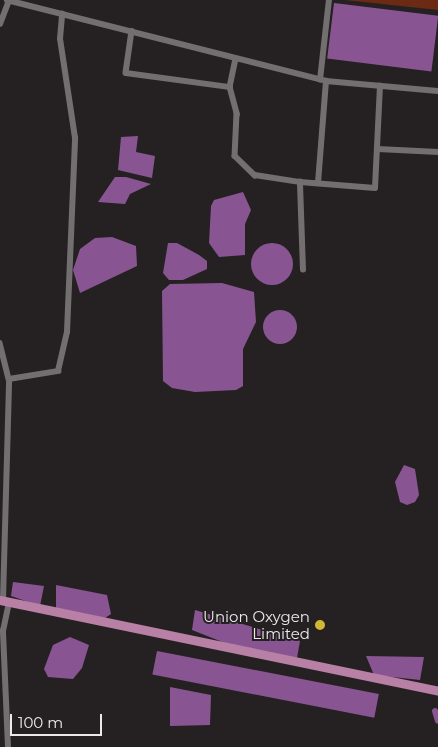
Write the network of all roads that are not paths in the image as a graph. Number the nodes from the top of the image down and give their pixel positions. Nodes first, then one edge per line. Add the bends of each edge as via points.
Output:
1 (8, 0) edge
2 (329, 0) edge
3 (62, 14) junction
4 (0, 24) edge
5 (132, 31) junction
6 (236, 59) junction
7 (323, 80) junction
8 (380, 86) junction
9 (230, 87) junction
10 (438, 90) edge
11 (378, 149) junction
12 (438, 152) edge
13 (300, 182) junction
14 (318, 183) junction
15 (303, 270) dead end
16 (0, 343) edge
17 (10, 379) junction
18 (3, 444) edge
19 (4, 601) edge
20 (438, 691) edge
21 (8, 747) edge

1 - 3 street
1 - 4 street
2 - 7 street
3 - 5 street
3 - 17 street via 60,39 75,138 67,332 58,371
5 - 6 street
5 - 9 street via 126,73
6 - 7 street
6 - 9 street
7 - 8 street
7 - 14 street
8 - 10 street
8 - 11 street
9 - 13 street via 237,114 236,158 255,176
11 - 12 street
11 - 14 street via 375,188
13 - 14 street
13 - 15 street
16 - 17 street
17 - 18 street
18 - 19 street
19 - 20 main road
19 - 21 street

